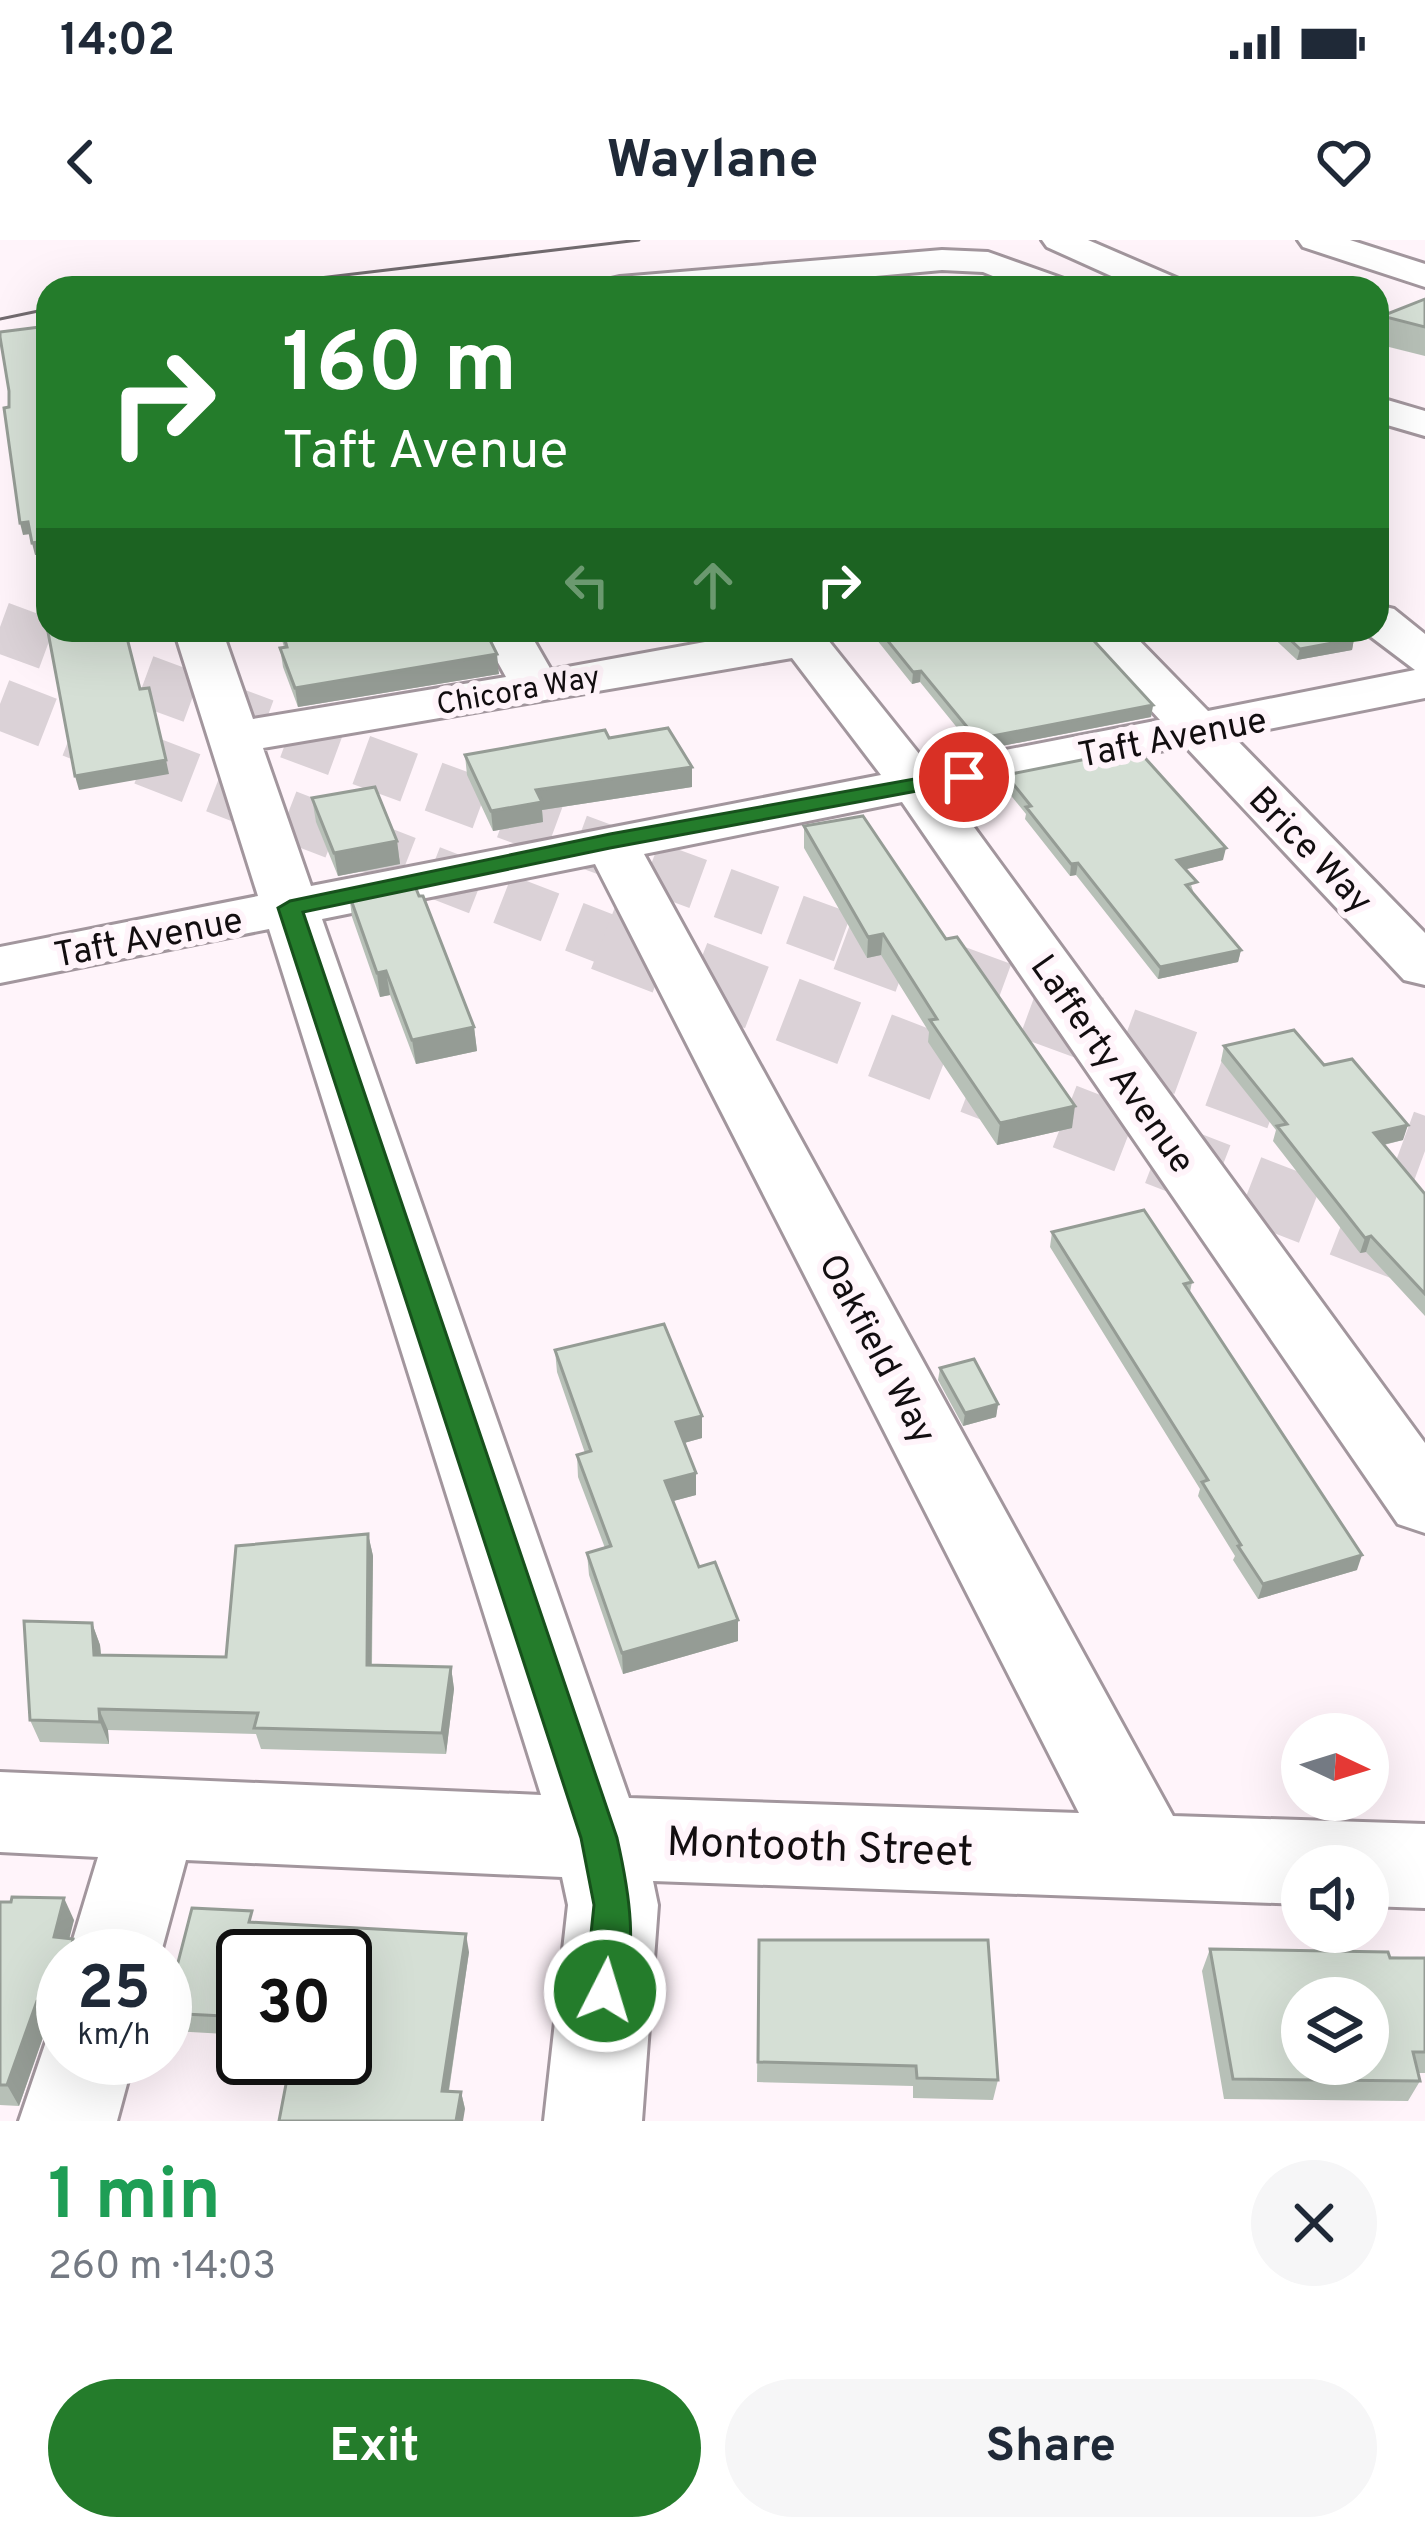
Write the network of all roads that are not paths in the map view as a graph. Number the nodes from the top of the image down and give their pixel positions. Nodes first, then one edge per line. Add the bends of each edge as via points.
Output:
1 (1059, 240) edge
2 (1315, 240) edge
3 (1417, 269) edge
4 (758, 276) edge
5 (1024, 276) edge
6 (1141, 276) edge
7 (1389, 375) edge
8 (1425, 384) edge
9 (1389, 413) edge
10 (1425, 424) edge
11 (1389, 629) edge
12 (202, 642) edge
13 (511, 642) edge
14 (768, 642) edge
15 (805, 642) edge
16 (1113, 642) edge
17 (1425, 658) edge
18 (1425, 683) edge
19 (536, 686) junction
20 (1199, 732) junction
21 (233, 738) junction
22 (916, 786) junction
23 (610, 841) junction
24 (290, 908) junction
25 (0, 965) edge
26 (1425, 967) edge
27 (1425, 1502) edge
28 (0, 1812) edge
29 (153, 1819) junction
30 (599, 1838) junction
31 (1147, 1855) junction
32 (1425, 1866) edge
33 (122, 1929) edge
34 (78, 2085) edge
35 (68, 2121) edge
36 (593, 2121) edge

1 - 6 street
2 - 3 street
4 - 5 street via 942,260 988,262
7 - 8 street
9 - 10 street
11 - 17 street
12 - 21 street
13 - 19 street
14 - 19 street, Chicora Way
15 - 22 street, Lafferty Avenue
16 - 20 street, Brice Way
18 - 20 street, Taft Avenue
19 - 21 street, Chicora Way
20 - 22 street, Taft Avenue
20 - 26 street, Brice Way
21 - 24 street
22 - 23 street, Taft Avenue
22 - 27 street, Lafferty Avenue
23 - 24 street, Taft Avenue
23 - 31 street, Oakfield Way
24 - 25 street, Taft Avenue
24 - 30 street
28 - 29 street, Montooth Street
29 - 30 street, Montooth Street
29 - 33 street
30 - 31 street, Montooth Street
30 - 36 street via 613,1905
31 - 32 street, Montooth Street
34 - 35 street

